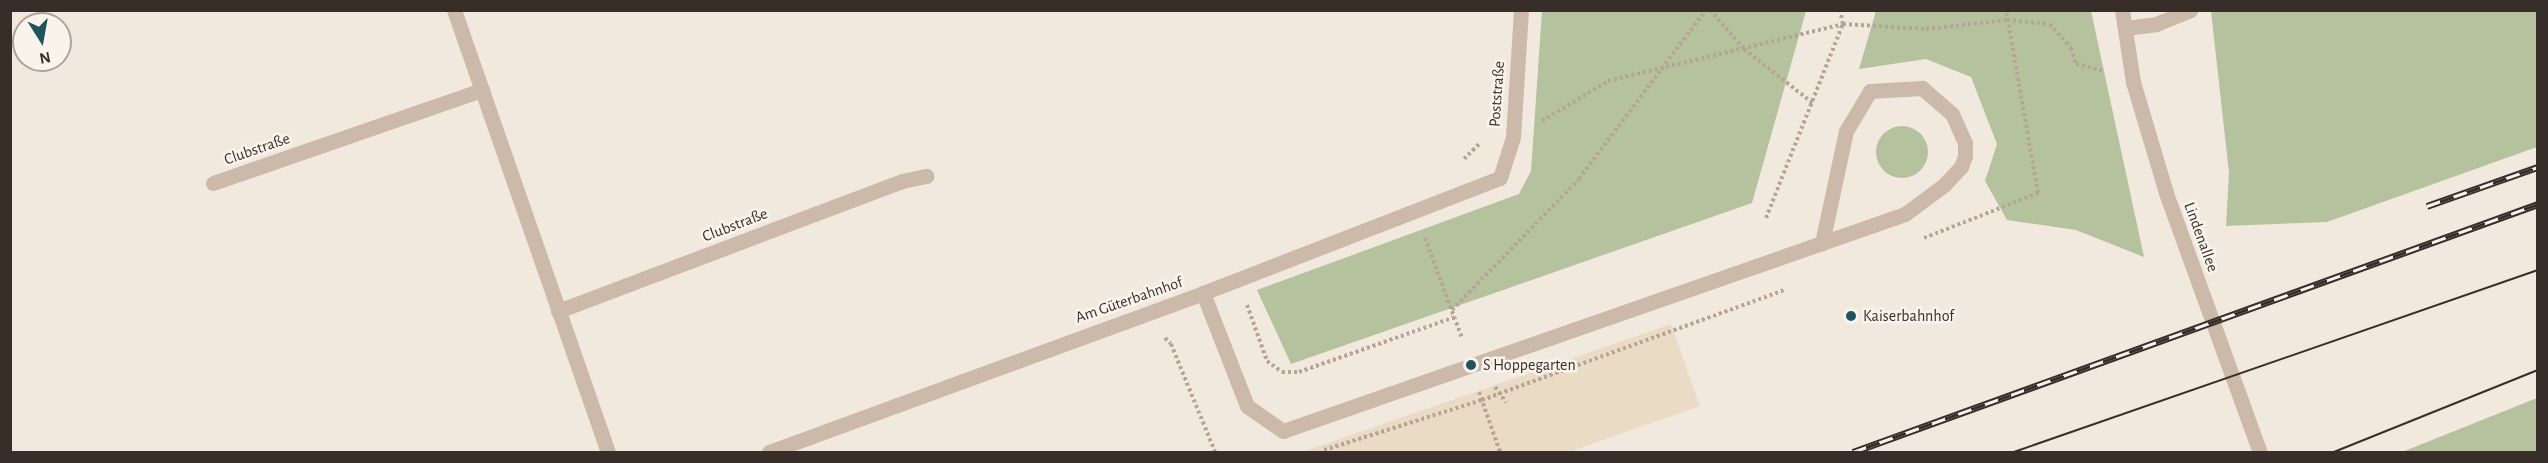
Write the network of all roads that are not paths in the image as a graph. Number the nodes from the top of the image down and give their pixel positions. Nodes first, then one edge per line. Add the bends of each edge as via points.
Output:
1 (1521, 10) edge
2 (2122, 10) edge
3 (2190, 10) edge
4 (458, 12) edge
5 (2125, 28) junction
6 (483, 90) junction
7 (926, 176) dead end
8 (1500, 178) joint
9 (213, 183) dead end
10 (1822, 243) junction
11 (1203, 293) junction
12 (558, 311) junction
13 (774, 452) edge
14 (608, 453) edge
15 (2260, 453) edge

1 - 8 street, Poststraße via 1513,137
2 - 5 street, Lindenallee
3 - 5 street via 2156,24
4 - 6 street
5 - 15 street, Lindenallee via 2133,82 2166,193
6 - 9 street, Clubstraße
6 - 12 street
7 - 12 street, Clubstraße via 902,181
8 - 11 street, Am Güterbahnhof
10 - 10 street via 1846,131 1870,92 1922,88 1952,114 1965,142 1960,167 1944,185 1905,214
10 - 11 street via 1283,431 1247,406
11 - 13 street, Am Güterbahnhof
12 - 14 street

